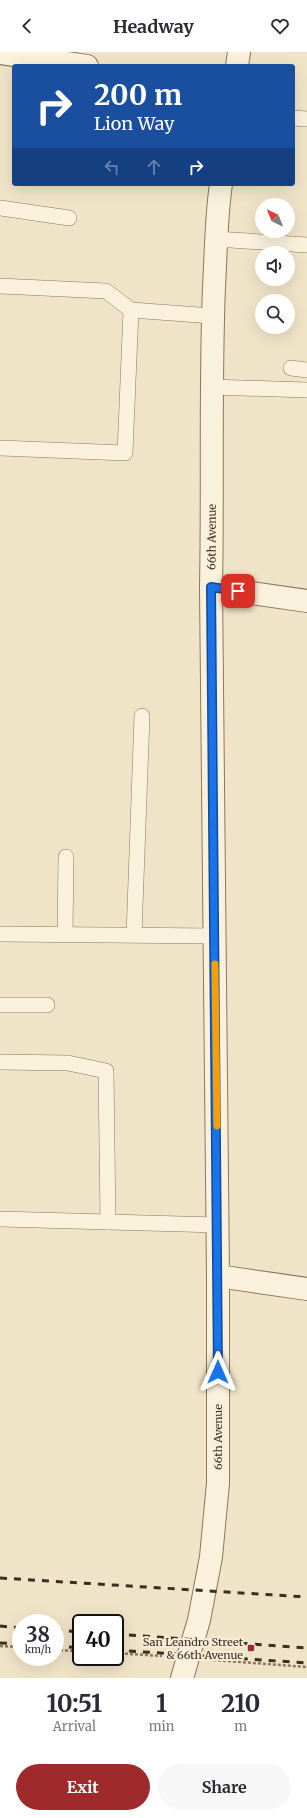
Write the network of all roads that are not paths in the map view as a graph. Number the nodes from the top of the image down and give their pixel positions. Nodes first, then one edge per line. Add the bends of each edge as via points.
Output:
1 (239, 52) edge
2 (0, 53) edge
3 (74, 64) edge
4 (237, 64) edge
5 (295, 118) edge
6 (307, 119) edge
7 (221, 186) edge
8 (0, 208) edge
9 (69, 218) dead end
10 (216, 239) junction
11 (307, 245) edge
12 (0, 286) edge
13 (131, 310) junction
14 (213, 316) junction
15 (291, 368) dead end
16 (307, 370) edge
17 (212, 387) junction
18 (307, 390) edge
19 (0, 448) edge
20 (211, 587) junction
21 (307, 601) edge
22 (142, 716) dead end
23 (66, 857) dead end
24 (0, 934) edge
25 (65, 934) junction
26 (134, 935) junction
27 (215, 936) junction
28 (0, 1005) edge
29 (47, 1005) dead end
30 (0, 1062) edge
31 (0, 1220) edge
32 (108, 1222) junction
33 (218, 1225) junction
34 (218, 1276) junction
35 (307, 1289) edge
36 (182, 1678) edge

1 - 4 street
2 - 3 street
5 - 6 lane
7 - 10 street, 66th Avenue
8 - 9 lane
10 - 11 lane
10 - 14 street, 66th Avenue
12 - 13 lane via 106,291
13 - 14 lane
13 - 19 lane via 124,454
14 - 17 street, 66th Avenue
15 - 16 lane
17 - 18 lane
17 - 20 street, 66th Avenue
20 - 21 street
20 - 27 street, 66th Avenue
22 - 26 lane
23 - 25 lane
24 - 25 lane
25 - 26 lane
26 - 27 lane
27 - 33 street, 66th Avenue
28 - 29 lane
30 - 32 lane via 68,1063 106,1071
31 - 32 lane
32 - 33 lane
33 - 34 street, 66th Avenue
34 - 35 street
34 - 36 street, 66th Avenue via 218,1483 211,1557 199,1620

